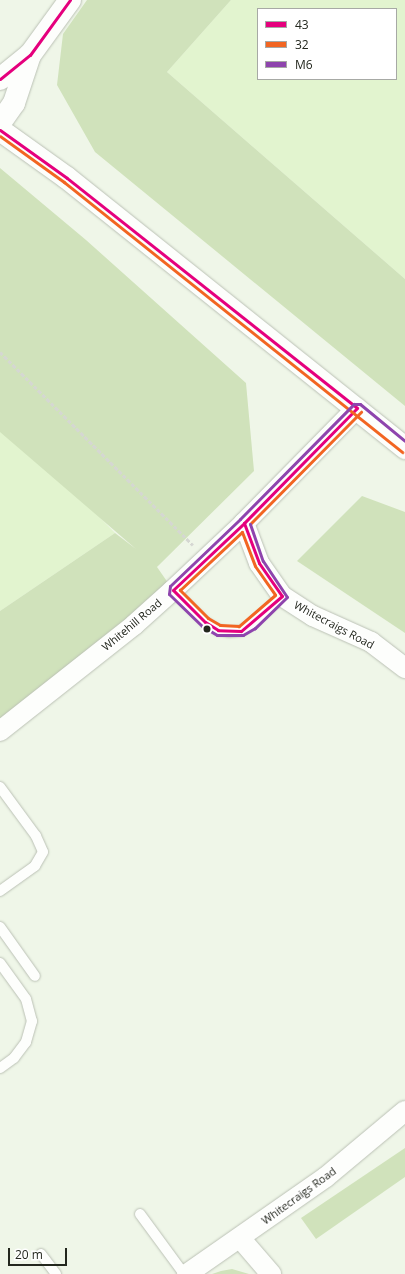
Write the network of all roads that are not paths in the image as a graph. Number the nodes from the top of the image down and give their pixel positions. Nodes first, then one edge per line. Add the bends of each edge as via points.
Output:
1 (70, 0) edge
2 (30, 55) junction
3 (0, 79) edge
4 (0, 124) edge
5 (0, 130) edge
6 (357, 408) junction
7 (405, 448) edge
8 (244, 523) junction
9 (173, 590) junction
10 (282, 596) junction
11 (405, 668) edge
12 (0, 731) edge
13 (0, 787) edge
14 (0, 891) edge
15 (0, 927) edge
16 (0, 963) edge
17 (35, 976) dead end
18 (0, 1068) edge
19 (405, 1111) edge
20 (140, 1214) dead end
21 (240, 1238) junction
22 (41, 1254) dead end
23 (56, 1274) edge
24 (184, 1274) edge
25 (187, 1274) edge
26 (272, 1274) edge

1 - 2 street
2 - 3 street
2 - 4 street via 14,103
5 - 6 street via 67,178
6 - 7 street
6 - 8 street, Whitehill Road
8 - 9 street, Whitehill Road
8 - 10 street, Whitecraigs Road via 259,562
9 - 10 lane, Whitecraigs Road via 205,622 218,630 229,632 241,631 252,624
9 - 12 street, Whitehill Road
10 - 11 street, Whitecraigs Road via 313,616 371,642
13 - 14 lane via 36,836 43,852 35,866
15 - 17 lane
16 - 18 lane via 26,999 32,1021 26,1042 14,1058
19 - 21 street, Whitecraigs Road via 326,1177
20 - 24 lane
21 - 25 street, Whitecraigs Road
21 - 26 street
22 - 23 lane

